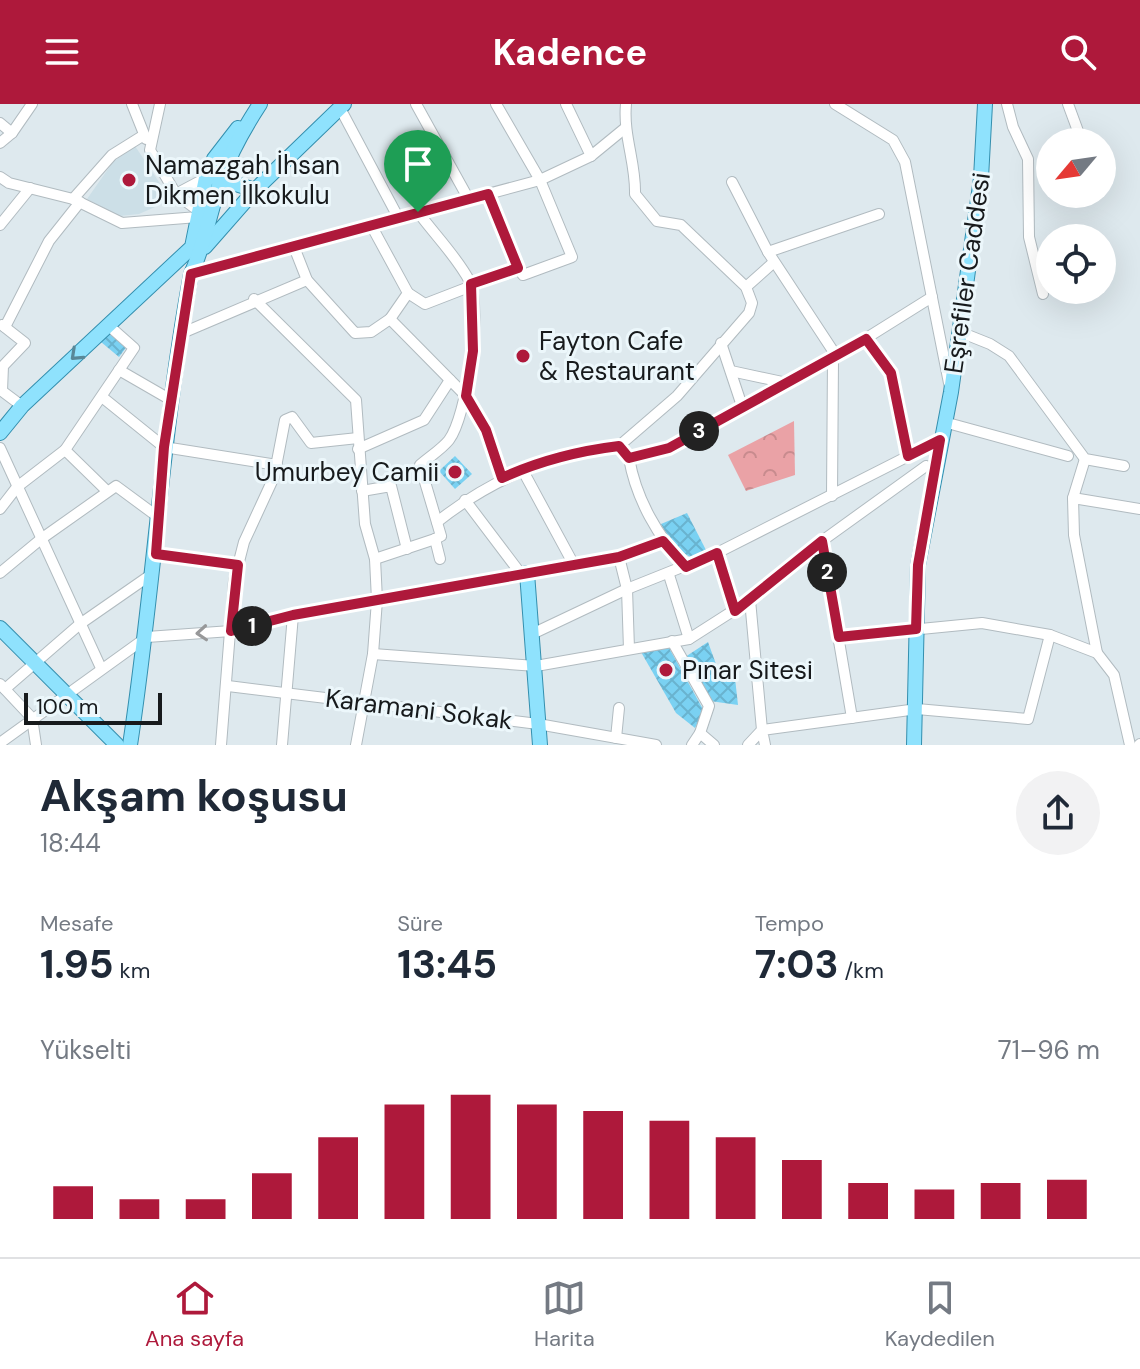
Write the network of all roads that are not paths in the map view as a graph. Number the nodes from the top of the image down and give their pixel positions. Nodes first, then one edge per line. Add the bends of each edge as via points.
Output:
1 (32, 104) edge
2 (132, 104) edge
3 (160, 104) edge
4 (260, 104) edge
5 (416, 104) edge
6 (496, 104) edge
7 (566, 104) edge
8 (626, 104) edge
9 (835, 104) edge
10 (985, 104) edge
11 (1007, 104) edge
12 (1068, 104) edge
13 (342, 106) edge
14 (0, 123) edge
15 (1077, 128) edge
16 (624, 129) junction
17 (12, 133) junction
18 (144, 135) junction
19 (0, 143) edge
20 (150, 150) junction
21 (591, 156) junction
22 (0, 177) edge
23 (213, 178) junction
24 (540, 180) junction
25 (732, 182) dead end
26 (30, 188) junction
27 (255, 190) junction
28 (176, 194) junction
29 (488, 194) junction
30 (468, 198) junction
31 (76, 201) junction
32 (418, 212) junction
33 (199, 214) junction
34 (879, 214) dead end
35 (398, 217) junction
36 (0, 225) edge
37 (371, 225) junction
38 (294, 247) junction
39 (198, 248) junction
40 (771, 257) junction
41 (1036, 266) edge
42 (518, 268) junction
43 (191, 274) junction
44 (307, 280) junction
45 (471, 284) junction
46 (746, 287) junction
47 (408, 293) junction
48 (932, 297) junction
49 (254, 299) junction
50 (390, 319) junction
51 (108, 325) junction
52 (2, 326) edge
53 (960, 332) junction
54 (180, 334) junction
55 (866, 339) junction
56 (721, 343) junction
57 (835, 358) junction
58 (1, 365) edge
59 (119, 370) junction
60 (731, 371) junction
61 (450, 380) junction
62 (787, 383) junction
63 (951, 392) junction
64 (466, 396) junction
65 (102, 397) junction
66 (171, 400) junction
67 (22, 406) junction
68 (742, 406) junction
69 (944, 422) junction
70 (0, 433) edge
71 (940, 440) junction
72 (358, 444) junction
73 (619, 446) junction
74 (164, 447) junction
75 (0, 448) edge
76 (65, 450) junction
77 (415, 452) dead end
78 (908, 456) junction
79 (1068, 456) dead end
80 (629, 458) junction
81 (1085, 459) junction
82 (277, 465) junction
83 (420, 465) junction
84 (926, 466) dead end
85 (1124, 466) dead end
86 (522, 469) junction
87 (502, 478) junction
88 (17, 487) junction
89 (107, 491) junction
90 (362, 491) junction
91 (832, 496) junction
92 (1073, 498) junction
93 (465, 500) junction
94 (0, 509) edge
95 (1140, 509) edge
96 (158, 517) junction
97 (437, 522) junction
98 (41, 539) junction
99 (435, 539) junction
100 (663, 541) junction
101 (822, 541) junction
102 (407, 549) junction
103 (717, 553) junction
104 (156, 554) junction
105 (619, 557) junction
106 (375, 559) junction
107 (440, 559) dead end
108 (238, 565) junction
109 (574, 565) junction
110 (686, 567) junction
111 (0, 573) edge
112 (154, 573) junction
113 (524, 574) junction
114 (669, 575) junction
115 (627, 589) junction
116 (377, 600) junction
117 (750, 600) junction
118 (735, 611) junction
119 (293, 615) junction
120 (80, 624) junction
121 (0, 628) edge
122 (916, 629) junction
123 (231, 631) junction
124 (532, 634) junction
125 (1050, 635) junction
126 (147, 637) junction
127 (839, 637) junction
128 (689, 639) junction
129 (672, 641) junction
130 (629, 649) junction
131 (1097, 653) junction
132 (373, 654) junction
133 (34, 661) junction
134 (536, 666) junction
135 (101, 668) junction
136 (3, 686) edge
137 (228, 686) junction
138 (67, 693) junction
139 (288, 693) junction
140 (363, 703) junction
141 (619, 708) dead end
142 (917, 709) junction
143 (32, 718) junction
144 (852, 718) junction
145 (538, 724) junction
146 (762, 730) junction
147 (700, 733) junction
148 (621, 741) edge
149 (0, 743) edge
150 (36, 745) edge
151 (117, 745) edge
152 (130, 745) edge
153 (221, 745) edge
154 (282, 745) edge
155 (356, 745) edge
156 (540, 745) edge
157 (656, 745) edge
158 (692, 745) edge
159 (714, 745) edge
160 (748, 745) edge
161 (765, 745) edge
162 (914, 745) edge
163 (1130, 745) edge

1 - 17 street
2 - 18 street
3 - 20 street
4 - 23 main road via 214,159
5 - 30 street
6 - 24 street
7 - 21 street
8 - 16 street
9 - 48 street via 893,140 905,162
10 - 53 main road, Eşrefiler Caddesi via 981,178
11 - 41 street via 1028,159 1029,237
12 - 15 street
13 - 27 main road
13 - 35 street
14 - 17 street
16 - 21 street
16 - 46 street via 636,174 635,194 657,221 681,225
17 - 19 street
18 - 20 street
18 - 31 street via 112,155
20 - 28 street
21 - 24 street
22 - 26 street
23 - 27 main road
23 - 28 street
23 - 33 main road
23 - 39 main road
24 - 29 street
24 - 42 street via 572,257 523,275
25 - 40 street
26 - 31 street
26 - 36 street
27 - 39 main road
28 - 33 street
29 - 30 street
29 - 42 street
30 - 32 street
31 - 33 street via 122,223
31 - 52 street
32 - 35 street
32 - 45 street
33 - 39 main road
34 - 40 street
35 - 37 street
37 - 38 street
37 - 47 street
38 - 43 street
38 - 44 street
39 - 43 main road
39 - 51 main road
40 - 46 street
40 - 57 street
42 - 45 street
43 - 54 main road
44 - 49 street
44 - 50 street via 355,333 371,332
45 - 47 street via 425,304
45 - 64 street via 473,351
46 - 56 street via 752,303 749,313
47 - 50 street
48 - 55 street
48 - 63 street
49 - 54 street
49 - 72 street via 356,400
50 - 61 street
51 - 59 street via 134,348
51 -> 67 main road
52 - 58 street via 25,343
53 - 63 main road, Eşrefiler Caddesi
53 - 81 street via 1009,356
54 - 66 main road
55 - 57 street
55 - 78 street via 891,373
56 - 60 street
56 - 73 street via 677,396
57 - 62 street
57 - 91 street
58 - 67 street via 2,391
59 - 65 street
59 - 66 street
60 - 62 street
60 - 68 street
61 - 64 street
61 - 72 street via 424,420
62 - 68 street
63 - 69 main road, Eşrefiler Caddesi
64 - 83 street via 450,439
64 - 87 street via 486,430
65 - 74 street
65 - 76 street
66 - 74 main road
67 - 70 main road
68 - 80 street via 669,448
69 - 71 main road, Eşrefiler Caddesi
69 - 79 street
71 - 78 street
71 - 122 main road, Eşrefiler Caddesi via 918,565
72 - 82 street via 311,443 292,417 285,420
72 - 90 street
73 - 80 street
73 - 86 street
74 - 82 street
74 - 96 main road
75 - 88 street
76 - 88 street
76 - 89 street
77 - 83 street
78 - 91 street
80 - 100 street via 632,478
81 - 85 street
81 - 92 street
82 - 108 street
83 - 97 street
84 - 101 street
86 - 87 street
86 - 109 street
87 - 93 street
88 - 94 street
88 - 98 street
89 - 96 street via 116,486
89 - 98 street
90 - 102 street via 391,486
90 - 106 street
91 - 103 street
92 - 95 street
92 - 131 street via 1078,569
93 - 97 street
93 - 113 street
96 - 104 main road
97 - 99 street via 441,536
98 - 111 street
98 - 120 street
99 - 102 street
99 - 107 street
100 - 105 street
100 - 110 street
101 - 117 street
101 - 127 street
102 - 106 street
103 - 110 street
103 - 118 street
104 - 108 street
104 - 112 main road
105 - 109 street
105 - 115 street
106 - 116 street
108 - 123 street
109 - 113 street
110 - 114 street
112 - 120 street
112 - 126 main road
113 - 116 street
113 - 124 main road
114 - 115 street
114 - 128 street
115 - 124 street
115 - 130 street
116 - 119 street
116 - 132 street
117 - 118 street
117 - 146 street
118 - 128 street
119 - 123 street
119 - 139 street
120 - 133 street
120 - 135 street
121 - 133 main road
122 - 125 street via 982,623
122 - 127 street
122 - 142 main road, Eşrefiler Caddesi
123 -> 126 street
123 - 137 street
124 - 134 main road
125 - 131 street
125 - 142 street via 1028,719
126 - 135 street
126 - 152 main road
127 - 144 street
128 - 129 street
129 - 130 street
129 - 147 street via 709,706
130 - 134 street
131 - 163 street via 1114,675
132 - 134 street
132 - 140 street
133 - 136 street
133 - 138 main road
134 - 145 main road
135 - 138 street
136 - 143 street
137 - 139 street, Karamani Sokak
137 - 153 street
138 - 143 street
138 - 151 main road
139 - 140 street, Karamani Sokak
139 - 154 street
140 - 145 street, Karamani Sokak
140 - 155 street
141 - 148 street
142 - 144 street
142 - 162 main road, Eşrefiler Caddesi
143 - 149 street
143 - 150 street
144 - 146 street
145 - 148 street, Karamani Sokak
145 - 156 main road
146 - 160 street
146 - 161 street
147 - 158 street
147 - 159 street
148 - 157 street, Karamani Sokak

